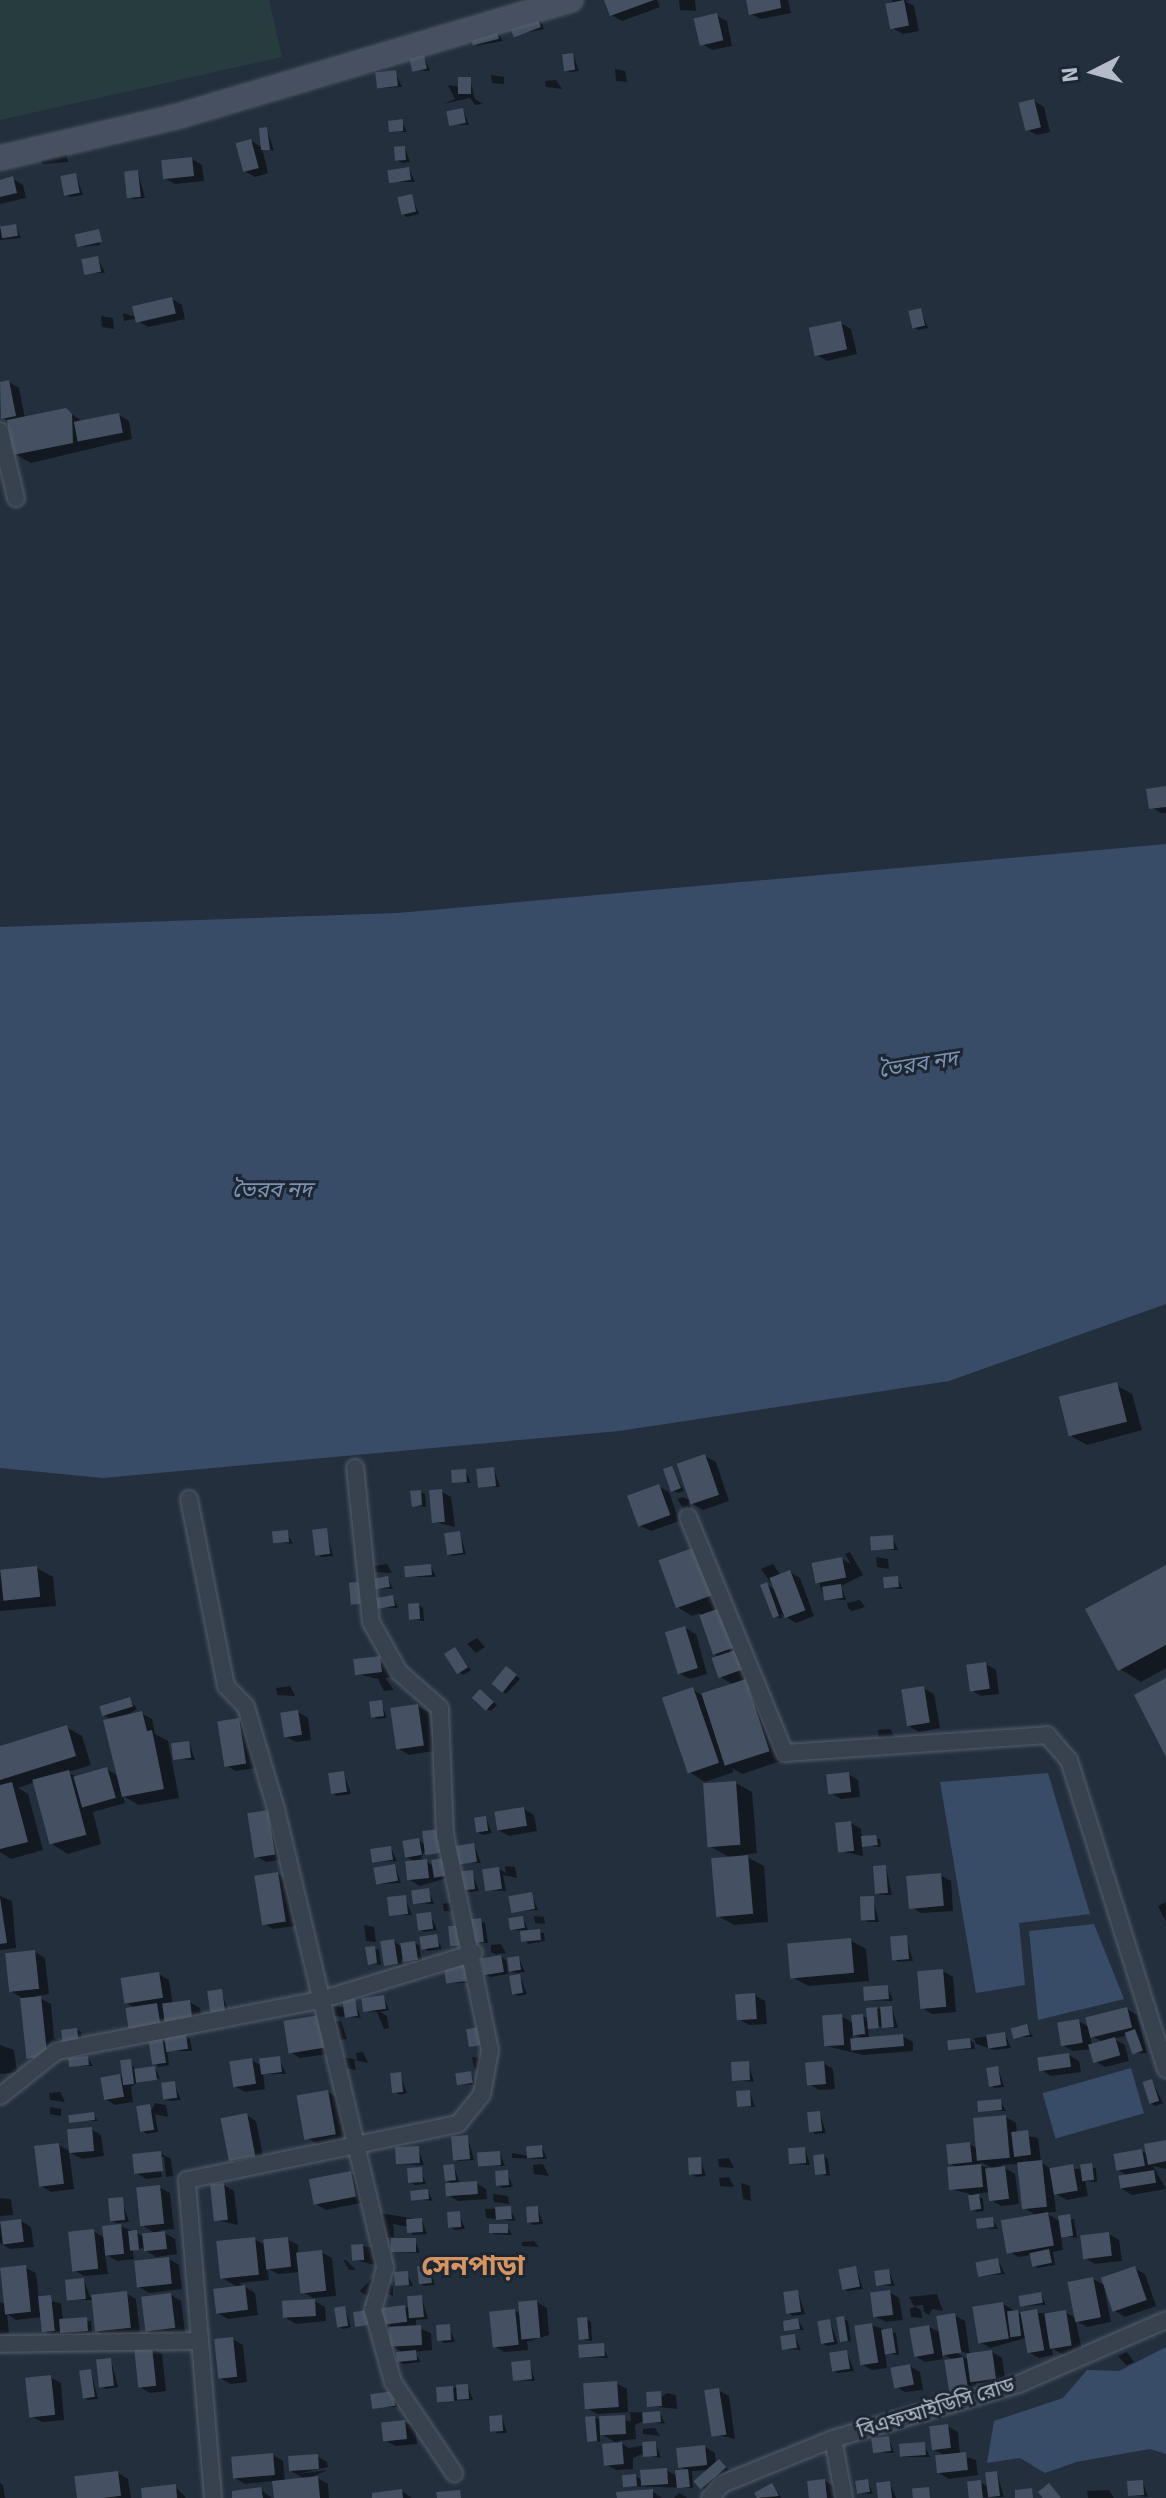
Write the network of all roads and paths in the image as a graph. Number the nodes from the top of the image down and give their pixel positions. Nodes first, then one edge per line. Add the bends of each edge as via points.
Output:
1 (571, 0) edge
2 (0, 158) edge
3 (0, 431) edge
4 (16, 498) dead end
5 (355, 1468) dead end
6 (189, 1499) dead end
7 (688, 1517) dead end
8 (474, 1953) junction
9 (320, 2000) junction
10 (1166, 2069) edge
11 (0, 2096) edge
12 (354, 2144) junction
13 (1166, 2320) edge
14 (199, 2341) junction
15 (0, 2344) edge
16 (833, 2439) junction
17 (454, 2473) dead end
18 (213, 2498) edge
19 (710, 2498) edge
20 (844, 2498) edge

1 - 2 main road via 179,116
3 - 4 street
5 - 8 street via 371,1622 399,1672 440,1708 445,1835
6 - 9 street via 226,1686 246,1707 276,1809
7 - 10 street via 785,1753 1047,1735 1069,1760
8 - 9 street
8 - 12 street via 490,2050 482,2094 458,2124
9 - 11 street via 57,2051
9 - 12 street
12 - 14 street via 187,2180
12 - 17 street via 385,2268 373,2310 393,2382
13 - 16 street, বিএফআইডিসি রোড via 1019,2384
14 - 15 street
14 - 18 street
16 - 19 street, বিএফআইডিসি রোড via 722,2484
16 - 20 street

